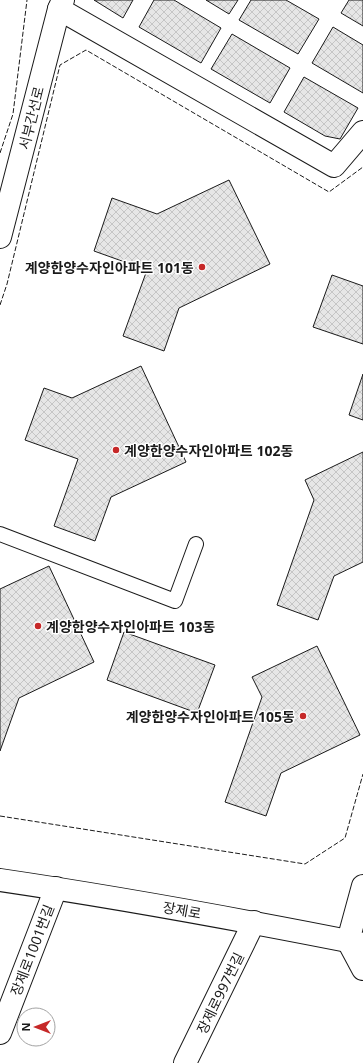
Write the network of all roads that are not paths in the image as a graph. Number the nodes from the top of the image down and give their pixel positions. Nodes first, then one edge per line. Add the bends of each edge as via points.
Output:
1 (61, 4) edge
2 (363, 132) edge
3 (0, 236) edge
4 (0, 534) edge
5 (196, 544) dead end
6 (0, 880) edge
7 (363, 886) edge
8 (56, 888) junction
9 (254, 922) junction
10 (355, 942) edge
11 (363, 969) edge
12 (0, 1033) edge
13 (185, 1063) edge

1 - 2 street via 334,166
1 - 3 street, 서부간선로
4 - 5 lane via 175,601
6 - 8 street, 장제로
7 - 10 street
8 - 9 street, 장제로
8 - 12 street, 장제로1001번길
9 - 10 street, 장제로
9 - 13 street, 장제로997번길
10 - 11 street

